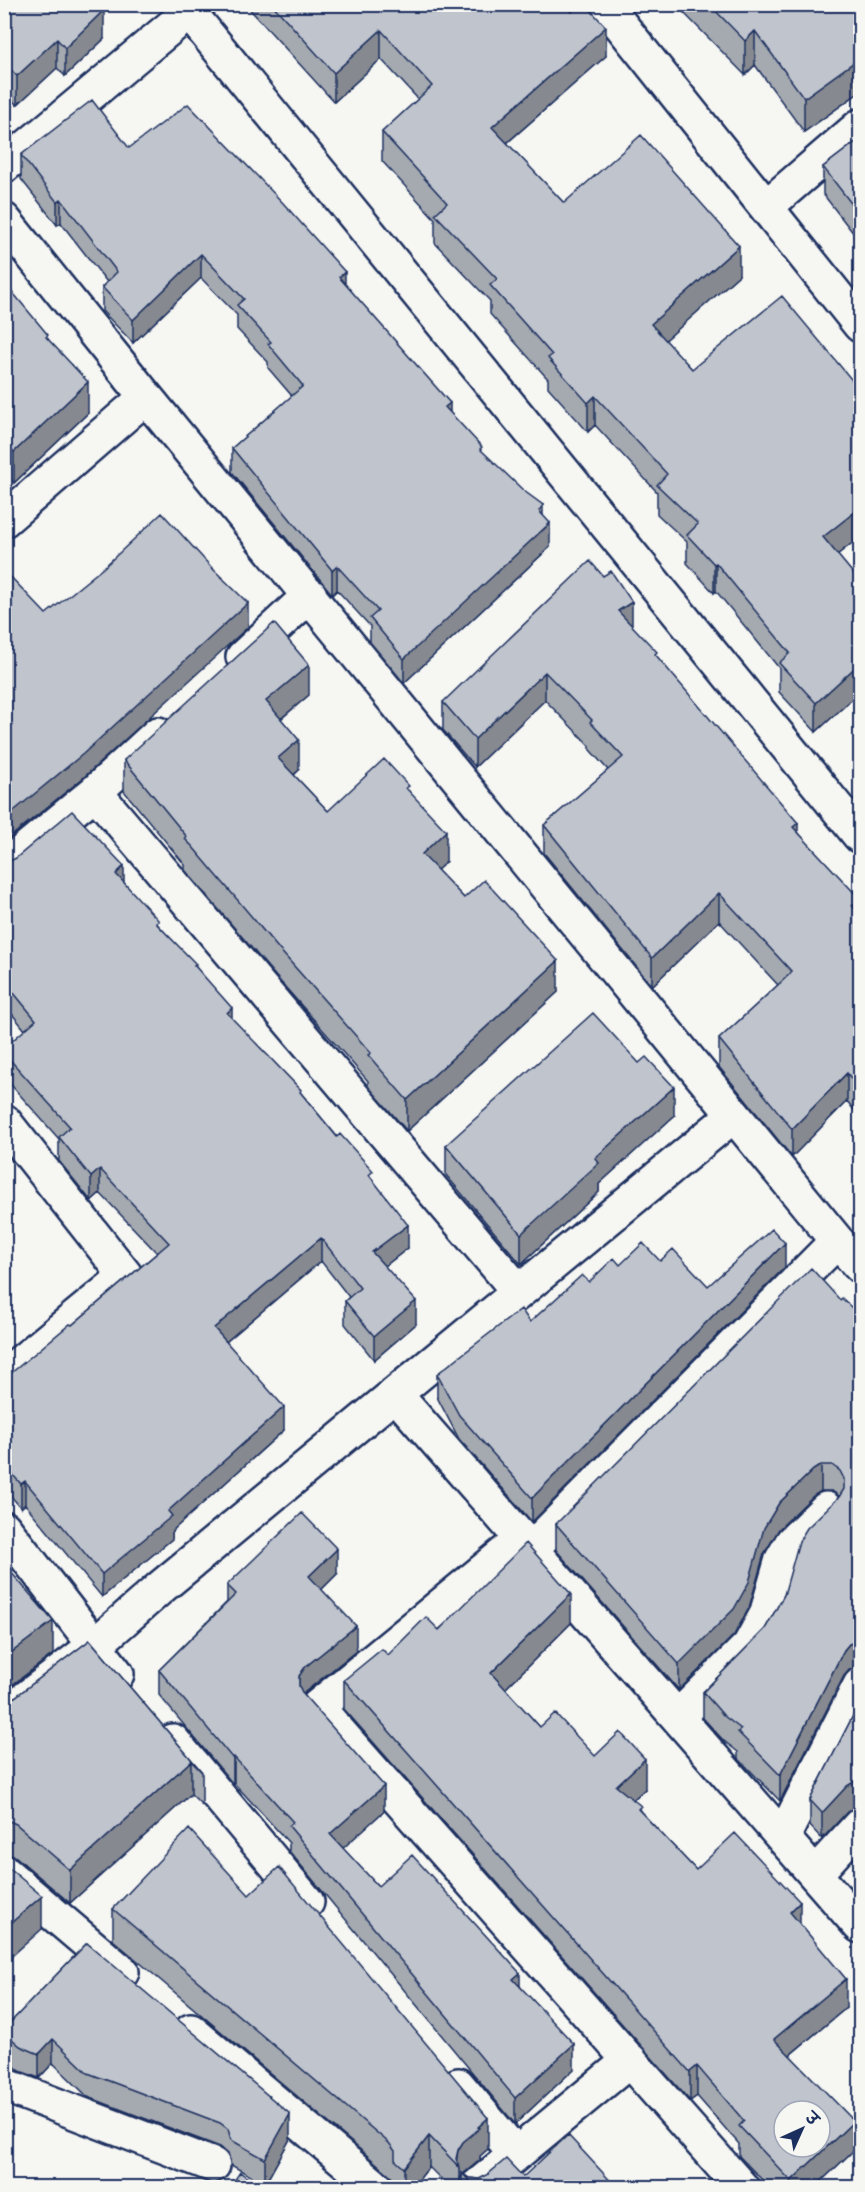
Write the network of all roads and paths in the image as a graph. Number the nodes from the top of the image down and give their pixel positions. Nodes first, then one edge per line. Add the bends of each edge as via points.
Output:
1 (610, 7) edge
2 (861, 126) edge
3 (4, 166) edge
4 (766, 207) junction
5 (4, 220) edge
6 (861, 325) edge
7 (146, 397) junction
8 (4, 520) edge
9 (310, 595) junction
10 (224, 674) edge
11 (181, 713) edge
12 (95, 792) junction
13 (856, 820) edge
14 (4, 867) edge
15 (734, 1115) junction
16 (4, 1121) edge
17 (837, 1241) junction
18 (861, 1266) edge
19 (519, 1292) junction
20 (4, 1376) edge
21 (395, 1394) junction
22 (826, 1509) edge
23 (4, 1528) edge
24 (526, 1544) junction
25 (94, 1646) junction
26 (861, 1685) edge
27 (4, 1715) edge
28 (678, 1718) junction
29 (861, 1825) edge
30 (783, 1837) junction
31 (4, 1872) edge
32 (815, 1874) junction
33 (861, 1926) edge
34 (328, 1927) edge
35 (145, 1992) edge
36 (171, 2014) edge
37 (630, 2060) junction
38 (441, 2063) edge
39 (4, 2085) edge
40 (516, 2154) junction
41 (213, 2165) dead end
42 (377, 2187) edge
43 (475, 2187) edge
44 (742, 2187) edge

1 - 4 street
2 - 4 street
3 - 13 street via 189,12
4 - 6 street
5 - 7 street
7 - 8 street
7 - 9 street
9 - 10 street
9 - 15 street
11 - 12 street
12 - 14 street
12 - 19 street
15 - 17 street
15 - 19 street
16 - 20 street via 126,1276
17 - 18 street
17 - 24 street
19 - 21 street
21 - 24 street
21 - 25 street
22 - 28 street via 792,1542 782,1559 766,1615 749,1646
23 - 25 street
24 - 28 street
24 - 37 street via 317,1707
25 - 27 street
25 - 34 street
26 - 30 street
28 - 30 street
29 - 32 street
30 - 32 street
31 - 35 street
32 - 33 street
36 - 42 street
37 - 40 street
37 - 44 street
38 - 40 street
39 - 41 street
40 - 43 street

